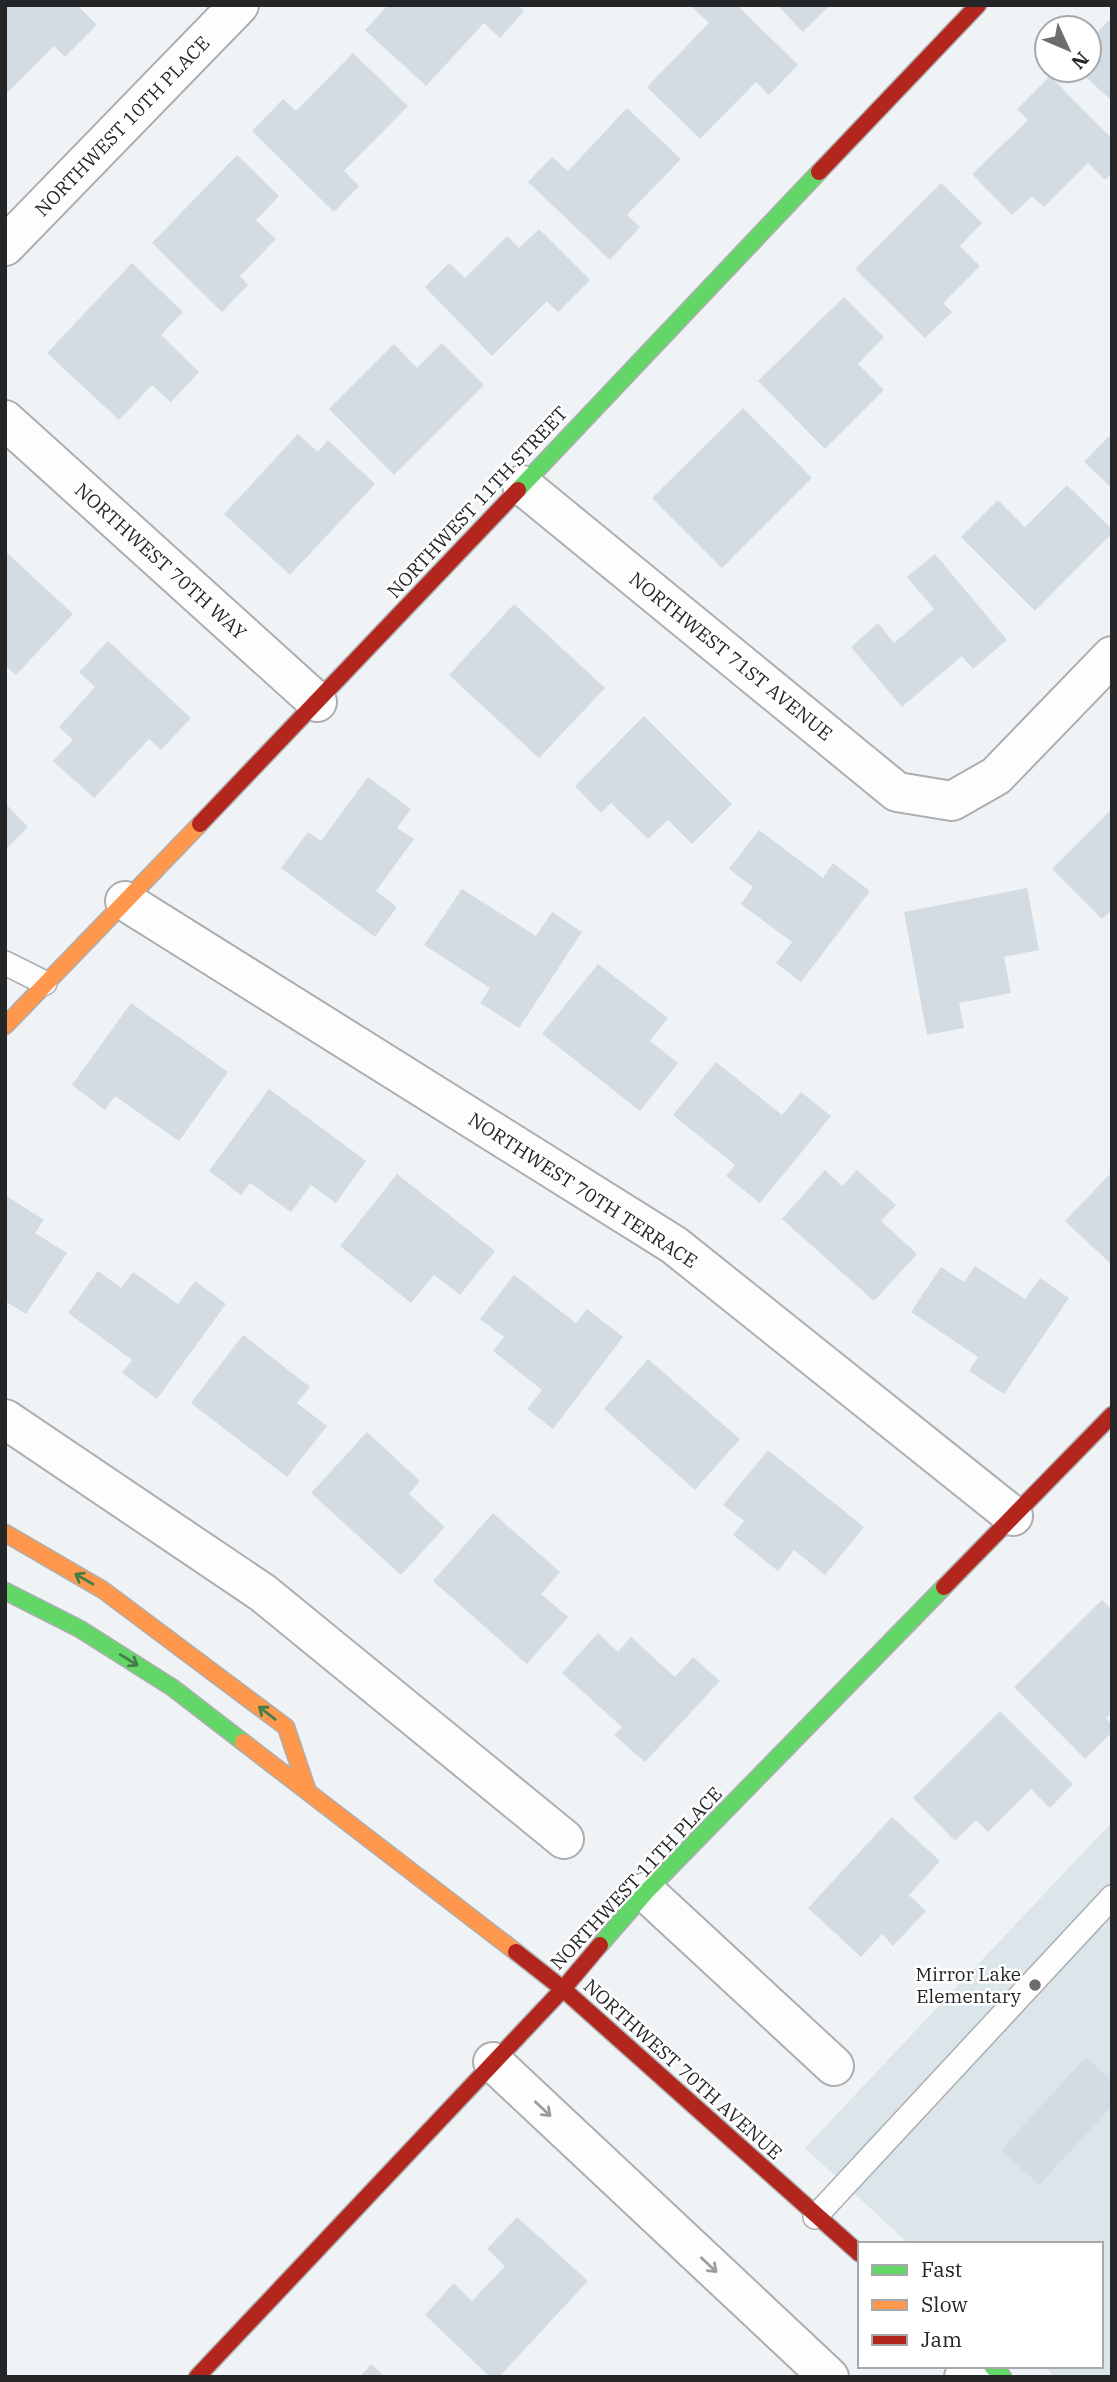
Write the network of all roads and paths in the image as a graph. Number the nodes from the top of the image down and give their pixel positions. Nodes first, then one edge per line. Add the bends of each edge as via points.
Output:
1 (239, 5) edge
2 (978, 5) edge
3 (5, 246) edge
4 (5, 421) edge
5 (522, 485) junction
6 (1112, 656) edge
7 (317, 702) junction
8 (125, 901) junction
9 (5, 963) edge
10 (46, 983) junction
11 (5, 1026) edge
12 (1112, 1415) edge
13 (5, 1419) edge
14 (1013, 1517) junction
15 (5, 1533) edge
16 (5, 1591) edge
17 (309, 1792) junction
18 (564, 1839) dead end
19 (646, 1892) junction
20 (1112, 1897) edge
21 (563, 1989) junction
22 (493, 2062) junction
23 (834, 2066) dead end
24 (816, 2217) junction
25 (858, 2252) edge
26 (197, 2377) edge
27 (829, 2377) edge

1 - 3 street, NORTHWEST 10TH PLACE
2 - 5 street, NORTHWEST 11TH STREET
4 - 7 street, NORTHWEST 70TH WAY
5 - 6 street, NORTHWEST 71ST AVENUE via 897,792 952,801 996,776
5 - 7 street, NORTHWEST 11TH STREET
7 - 8 street, NORTHWEST 11TH STREET
8 - 10 street, NORTHWEST 11TH STREET
8 - 14 street, NORTHWEST 70TH TERRACE via 674,1245
9 - 10 lane
10 - 11 street, NORTHWEST 11TH STREET
12 - 14 street, NORTHWEST 11TH PLACE
13 - 18 street via 263,1593
14 - 19 street, NORTHWEST 11TH PLACE
17 -> 15 street via 286,1727 103,1590
16 -> 17 street, NORTHWEST 70TH AVENUE via 80,1629 173,1688
17 - 21 street, NORTHWEST 70TH AVENUE
19 - 21 street, NORTHWEST 11TH PLACE
19 - 23 street
20 - 24 lane
21 - 22 street, NORTHWEST 11TH PLACE
21 - 24 street, NORTHWEST 70TH AVENUE
22 - 26 street, NORTHWEST 11TH PLACE
22 -> 27 street
24 - 25 street, NORTHWEST 70TH AVENUE

